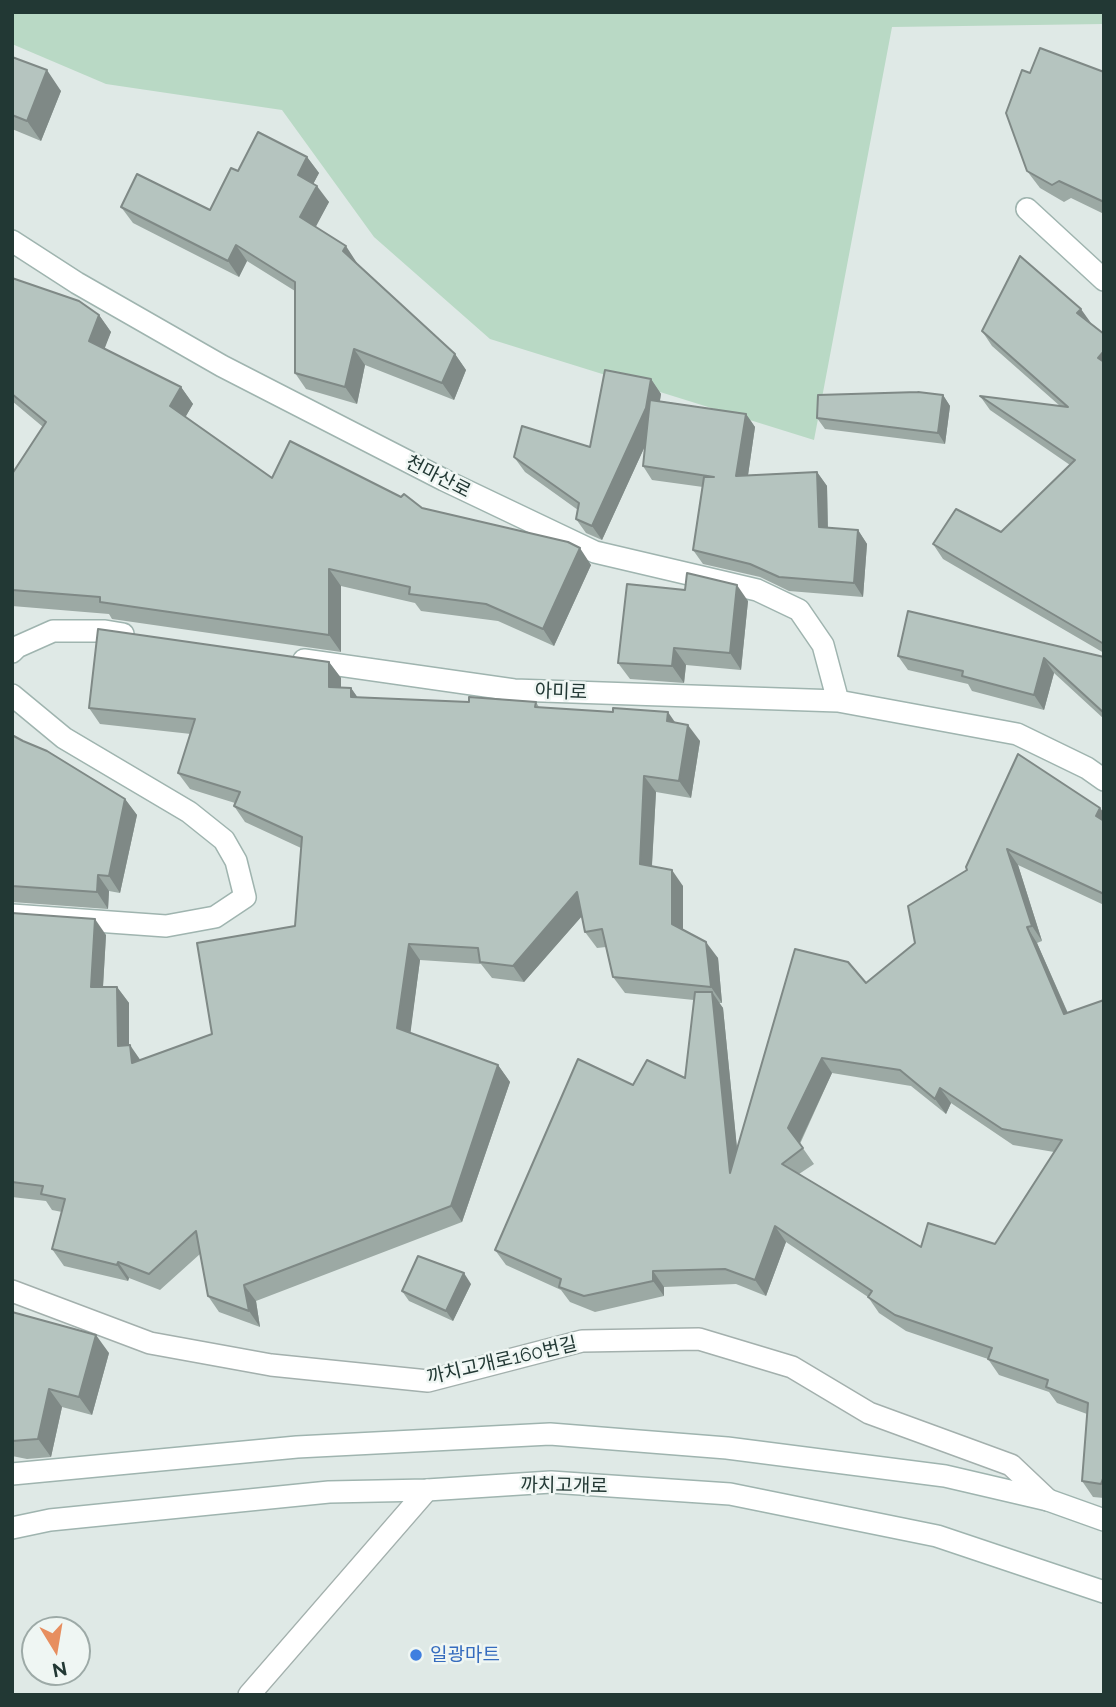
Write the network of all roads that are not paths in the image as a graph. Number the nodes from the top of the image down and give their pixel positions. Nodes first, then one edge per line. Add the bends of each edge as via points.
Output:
1 (1027, 209) dead end
2 (12, 240) edge
3 (1104, 280) edge
4 (146, 637) edge
5 (12, 652) edge
6 (282, 657) edge
7 (12, 695) edge
8 (838, 701) junction
9 (1104, 780) edge
10 (12, 915) edge
11 (12, 1291) edge
12 (12, 1474) edge
13 (427, 1490) junction
14 (1048, 1500) junction
15 (1104, 1520) edge
16 (12, 1528) edge
17 (1104, 1592) edge
18 (249, 1695) edge

1 - 3 street
2 - 8 street, 천마산로 via 222,366 595,552 757,590 799,610 823,645
4 - 5 street via 53,631
6 - 8 street, 아미로 via 514,690
7 - 10 street via 64,738 224,839 236,861 245,897 215,917 166,926
8 - 9 street, 아미로 via 1017,734
11 - 14 street, 까치고개로160번길 via 150,1343 271,1365 428,1381 582,1341 699,1339 792,1367 869,1413 1011,1465
12 - 14 street via 298,1447 550,1434 727,1448 945,1476
13 - 16 street, 까치고개로 via 329,1492 50,1520
13 - 17 street, 까치고개로 via 551,1482 730,1494 937,1536
13 - 18 street
14 - 15 street

